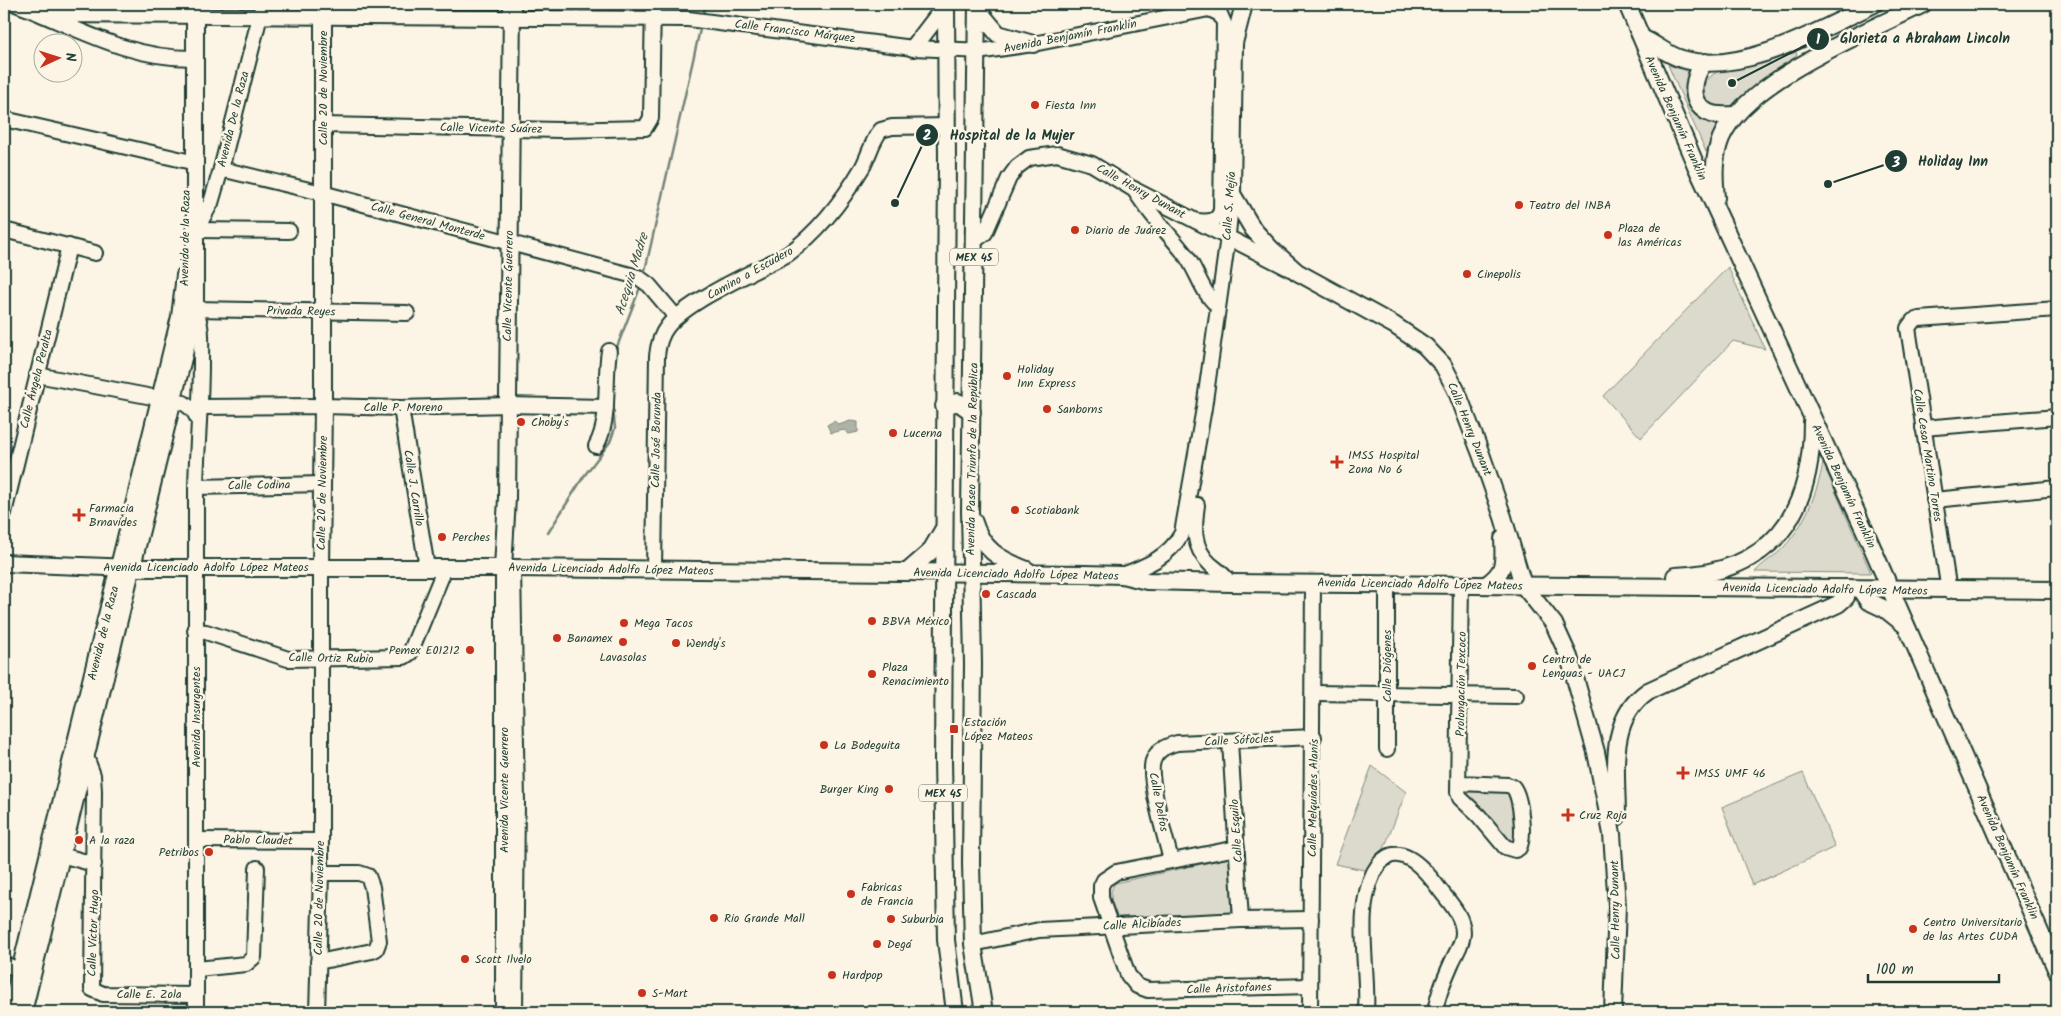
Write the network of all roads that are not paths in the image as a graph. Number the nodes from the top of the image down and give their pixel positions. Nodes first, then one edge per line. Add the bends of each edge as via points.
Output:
1 (16, 4) edge
2 (654, 4) edge
3 (1244, 4) edge
4 (1627, 4) edge
5 (1874, 4) edge
6 (1923, 4) edge
7 (946, 6) edge
8 (977, 6) edge
9 (1214, 6) edge
10 (37, 10) edge
11 (195, 10) edge
12 (261, 10) edge
13 (323, 10) edge
14 (397, 10) edge
15 (512, 11) edge
16 (653, 18) junction
17 (1642, 38) junction
18 (1033, 44) junction
19 (913, 48) junction
20 (947, 50) junction
21 (977, 51) junction
22 (194, 58) junction
23 (1706, 62) junction
24 (1735, 115) junction
25 (4, 119) edge
26 (323, 125) junction
27 (947, 126) junction
28 (511, 129) junction
29 (192, 162) junction
30 (220, 169) junction
31 (1133, 189) junction
32 (322, 193) junction
33 (1232, 194) junction
34 (1718, 212) junction
35 (1196, 221) junction
36 (4, 230) edge
37 (196, 230) junction
38 (289, 231) dead end
39 (1228, 238) junction
40 (974, 241) junction
41 (509, 243) junction
42 (69, 246) junction
43 (95, 253) dead end
44 (1297, 272) junction
45 (1217, 305) junction
46 (195, 309) junction
47 (2057, 309) edge
48 (323, 311) junction
49 (407, 313) dead end
50 (676, 317) junction
51 (945, 345) junction
52 (609, 351) dead end
53 (974, 353) junction
54 (38, 376) junction
55 (167, 399) junction
56 (507, 405) junction
57 (323, 406) junction
58 (944, 406) junction
59 (606, 407) junction
60 (401, 408) junction
61 (1204, 408) junction
62 (972, 412) junction
63 (200, 414) junction
64 (1812, 416) junction
65 (2057, 417) edge
66 (1923, 428) junction
67 (596, 446) dead end
68 (10, 466) edge
69 (322, 484) junction
70 (196, 487) junction
71 (2057, 488) edge
72 (1934, 500) junction
73 (970, 510) junction
74 (4, 513) edge
75 (1504, 521) junction
76 (943, 530) junction
77 (4, 563) edge
78 (125, 567) junction
79 (196, 568) junction
80 (321, 568) junction
81 (427, 568) junction
82 (445, 568) junction
83 (508, 568) junction
84 (654, 570) junction
85 (907, 572) junction
86 (944, 573) junction
87 (971, 573) junction
88 (1036, 574) junction
89 (1122, 575) junction
90 (1230, 583) junction
91 (1314, 583) junction
92 (1387, 583) junction
93 (1462, 584) junction
94 (1486, 585) junction
95 (1523, 585) junction
96 (1853, 588) junction
97 (1891, 590) junction
98 (1949, 590) junction
99 (2057, 590) edge
100 (1906, 626) junction
101 (195, 631) junction
102 (322, 660) junction
103 (1314, 693) junction
104 (1387, 694) junction
105 (1461, 694) junction
106 (1516, 696) dead end
107 (1314, 737) junction
108 (1230, 741) junction
109 (1164, 747) joint
110 (1387, 748) dead end
111 (85, 754) junction
112 (1458, 783) junction
113 (1612, 834) junction
114 (197, 840) junction
115 (320, 840) junction
116 (1237, 848) junction
117 (62, 855) junction
118 (1171, 860) junction
119 (94, 864) junction
120 (257, 868) dead end
121 (321, 873) junction
122 (1311, 919) junction
123 (1241, 920) junction
124 (1109, 926) junction
125 (946, 940) junction
126 (973, 944) junction
127 (318, 962) junction
128 (4, 964) edge
129 (197, 969) junction
130 (2057, 971) edge
131 (26, 973) junction
132 (949, 974) junction
133 (978, 980) junction
134 (1310, 986) junction
135 (103, 994) joint
136 (196, 994) junction
137 (10, 1012) edge
138 (23, 1012) edge
139 (196, 1012) edge
140 (317, 1012) edge
141 (503, 1012) edge
142 (515, 1012) edge
143 (956, 1012) edge
144 (984, 1012) edge
145 (1310, 1012) edge
146 (1366, 1012) edge
147 (1435, 1012) edge
148 (1613, 1012) edge

1 - 10 street
2 - 16 street
3 - 33 main road, Calle S. Mejía via 1234,43
4 - 17 main road, Avenida Benjamín Franklin
5 - 23 main road via 1785,46 1743,58
6 - 24 main road via 1792,70
7 - 19 main road
7 - 20 main road, MEX 45
8 - 18 main road via 998,34
8 - 21 main road, Avenida Paseo Triunfo de la República / MEX 45
9 - 18 street, Avenida Benjamín Franklin
9 - 35 street via 1224,23 1221,210 1217,219
10 - 11 street, Calle Francisco Márquez
10 - 22 street via 106,43 150,56
11 - 12 street, Calle Francisco Márquez
11 - 22 main road
12 - 13 street, Calle Francisco Márquez
12 - 30 street, Avenida De la Raza
13 - 14 street, Calle Francisco Márquez
13 - 26 main road, Calle 20 de Noviembre
14 - 15 street, Calle Francisco Márquez
15 - 16 street, Calle Francisco Márquez
15 - 28 main road, Calle Vicente Guerrero
16 - 19 street, Calle Francisco Márquez via 712,20
16 - 28 street, Calle Vicente Suárez via 649,126 640,130
17 - 23 main road via 1681,59
17 - 34 main road, Avenida Benjamín Franklin
18 - 21 street, Avenida Benjamín Franklin
19 - 20 street, Calle Francisco Márquez
20 - 21 street, Avenida Benjamín Franklin
20 - 27 main road, MEX 45
21 - 40 main road, Avenida Paseo Triunfo de la República / MEX 45
22 - 29 main road
23 - 24 main road via 1694,83 1697,102 1714,115
24 - 34 main road via 1721,138 1714,165
25 - 29 street
26 - 28 street, Calle Vicente Suárez
26 - 32 main road, Calle 20 de Noviembre
27 - 50 street, Camino a Escudero via 881,130 848,188 823,222 800,245
27 - 51 main road, MEX 45
28 - 41 main road, Calle Vicente Guerrero
29 - 37 main road, Avenida de la Raza
29 - 55 main road, Avenida de la Raza via 185,284
30 - 32 street, Calle General Monterde
30 - 37 street, Avenida De la Raza via 211,202
31 - 35 street, Calle Henry Dunant
31 - 40 street, Calle Henry Dunant via 1103,170 1069,156 1048,154 1029,158 1008,178 987,229
31 - 45 street via 1149,214 1184,253 1208,296
32 - 41 street, Calle General Monterde
32 - 48 main road, Calle 20 de Noviembre
33 - 39 street, Calle S. Mejía
33 - 44 main road via 1253,229
34 - 64 main road, Avenida Benjamín Franklin
35 - 39 street, Calle Henry Dunant
36 - 42 street
37 - 38 street
37 - 46 main road, Avenida de la Raza
39 - 44 street, Calle Henry Dunant
39 - 45 street, Calle S. Mejía
40 - 53 main road, Avenida Paseo Triunfo de la República / MEX 45
41 - 50 street, Calle General Monterde via 644,281
41 - 56 main road, Calle Vicente Guerrero
42 - 43 street
42 - 54 street, Calle Ángela Peralta
44 - 75 main road, Calle Henry Dunant via 1394,325 1435,354 1457,392
45 - 61 street, Calle S. Mejía
46 - 48 street, Privada Reyes
46 - 55 main road, Avenida de la Raza
46 - 63 street, Avenida Insurgentes via 201,326
47 - 66 street, Calle Cesar Martino Torres via 1913,321 1908,328
48 - 49 street, Privada Reyes
48 - 57 main road, Calle 20 de Noviembre
50 - 84 street, Calle José Borunda via 658,342
51 - 53 main road via 955,356
51 - 58 main road, MEX 45
52 - 59 street via 605,375
53 - 62 main road, Avenida Paseo Triunfo de la República / MEX 45
54 - 55 street
54 - 68 street, Calle Ángela Peralta
55 - 63 street via 188,405
55 - 78 main road, Avenida de la Raza
56 - 59 street, Calle P. Moreno
56 - 60 street, Calle P. Moreno
56 - 83 main road, Calle Vicente Guerrero
57 - 60 street, Calle P. Moreno
57 - 63 street, Calle P. Moreno
57 - 69 main road, Calle 20 de Noviembre
58 - 62 main road via 958,402
58 - 76 main road, MEX 45
59 - 67 street via 603,431
60 - 81 street, Calle J. Carrillo
61 - 89 street, Calle S. Mejía via 1182,533 1158,560
61 - 90 street, Calle S. Mejía via 1208,426 1193,530 1204,557 1221,570
62 - 73 main road, Avenida Paseo Triunfo de la República / MEX 45
63 - 70 street, Avenida Insurgentes
64 - 75 main road via 1807,479 1792,515 1766,547 1732,568 1668,577 1536,574 1524,567
64 - 97 main road, Avenida Benjamín Franklin
65 - 66 street
66 - 72 street, Calle Cesar Martino Torres
68 - 74 street, Calle Ángela Peralta
69 - 70 street, Calle Codina
69 - 80 main road, Calle 20 de Noviembre
70 - 79 street, Avenida Insurgentes
71 - 72 street
72 - 98 street, Calle Cesar Martino Torres
73 - 87 main road, Avenida Paseo Triunfo de la República / MEX 45
73 - 88 main road via 978,535 991,552
75 - 94 main road via 1502,567 1496,578
75 - 95 main road, Calle Henry Dunant
76 - 85 main road via 930,552
76 - 86 main road, MEX 45
77 - 78 main road, Avenida Licenciado Adolfo López Mateos
78 - 79 main road, Avenida Licenciado Adolfo López Mateos
78 - 111 main road, Avenida de la Raza
78 - 131 main road, Avenida de la Raza
79 - 80 main road, Avenida Licenciado Adolfo López Mateos
79 - 101 street, Avenida Insurgentes
80 - 81 main road, Avenida Licenciado Adolfo López Mateos
80 - 102 street, Calle 20 de Noviembre
81 - 82 main road, Avenida Licenciado Adolfo López Mateos
82 - 83 main road, Avenida Licenciado Adolfo López Mateos
82 - 102 street, Calle Ortiz Rubio via 410,653 400,658
83 - 84 main road, Avenida Licenciado Adolfo López Mateos
83 - 141 street, Avenida Vicente Guerrero
83 - 142 street, Avenida Vicente Guerrero via 517,794
84 - 85 main road, Avenida Licenciado Adolfo López Mateos
85 - 86 main road, Avenida Licenciado Adolfo López Mateos
86 - 87 main road, Avenida Licenciado Adolfo López Mateos
86 - 125 main road, MEX 45
87 - 88 main road, Avenida Licenciado Adolfo López Mateos
87 - 126 main road, Avenida Paseo Triunfo de la República / MEX 45
88 - 89 main road, Avenida Licenciado Adolfo López Mateos
89 - 90 main road, Avenida Licenciado Adolfo López Mateos via 1147,581
90 - 91 main road, Avenida Licenciado Adolfo López Mateos
91 - 92 main road, Avenida Licenciado Adolfo López Mateos
91 - 103 street, Calle Melquíades Alanís
92 - 93 main road, Avenida Licenciado Adolfo López Mateos
92 - 104 street, Calle Diógenes
93 - 94 main road, Avenida Licenciado Adolfo López Mateos
93 - 105 street, Prolongación Texcoco
94 - 95 main road, Avenida Licenciado Adolfo López Mateos
95 - 96 main road, Avenida Licenciado Adolfo López Mateos
95 - 113 main road, Calle Henry Dunant via 1554,624 1569,657 1596,752
96 - 97 main road, Avenida Licenciado Adolfo López Mateos
96 - 100 main road
96 - 113 main road via 1838,604 1648,690 1638,698 1622,721 1618,736 1617,824
97 - 98 main road, Avenida Licenciado Adolfo López Mateos
97 - 100 main road, Avenida Benjamín Franklin
98 - 99 main road, Avenida Licenciado Adolfo López Mateos
100 - 130 main road, Avenida Benjamín Franklin
101 - 102 street, Calle Ortiz Rubio via 280,657
101 - 114 street, Avenida Insurgentes
102 - 115 street, Calle 20 de Noviembre
103 - 104 street
103 - 107 street, Calle Melquíades Alanís
104 - 105 street
104 - 110 street, Calle Diógenes
105 - 106 street
105 - 112 street, Prolongación Texcoco
107 - 108 street, Calle Sófocles
107 - 122 street, Calle Melquíades Alanís
108 - 109 street, Calle Sófocles
108 - 116 street, Calle Esquilo
109 - 118 street, Calle Delfos via 1154,759 1152,776
111 - 117 main road, Avenida de la Raza
111 - 119 street, Calle Víctor Hugo via 94,783
112 - 112 street, Prolongación Texcoco via 1513,787 1523,838 1520,848 1505,847 1460,798
113 - 148 main road, Calle Henry Dunant via 1617,906
114 - 115 street, Pablo Claudet
114 - 129 street, Avenida Insurgentes
115 - 121 street, Calle 20 de Noviembre
116 - 118 street
116 - 123 street, Calle Esquilo
117 - 119 street
117 - 131 main road, Avenida de la Raza
118 - 124 street via 1109,875 1101,886
119 - 135 street, Calle Víctor Hugo via 91,986 95,992
120 - 129 street via 254,957 250,963
121 - 127 street, Calle 20 de Noviembre
121 - 127 street via 368,876 379,942 372,951
122 - 123 street, Calle Alcibíades
122 - 134 street, Calle Melquíades Alanís
123 - 124 street, Calle Alcibíades
124 - 126 street, Calle Alcibíades via 1022,933
124 - 134 street, Calle Aristofanes via 1128,976 1137,986 1148,990
125 - 126 main road via 958,946
125 - 132 main road, MEX 45
126 - 133 main road, MEX 45
127 - 140 street, Calle 20 de Noviembre
128 - 131 street
129 - 136 street, Avenida Insurgentes
131 - 137 main road, Avenida de la Raza
131 - 138 main road, Avenida de la Raza
132 - 133 main road via 965,969
132 - 143 main road, MEX 45
133 - 144 main road, MEX 45
134 - 145 street, Calle Melquíades Alanís
135 - 136 street, Calle E. Zola
136 - 139 street, Avenida Insurgentes
146 - 147 street via 1364,922 1370,884 1379,864 1399,855 1407,856 1425,870 1455,909 1462,925 1462,938

